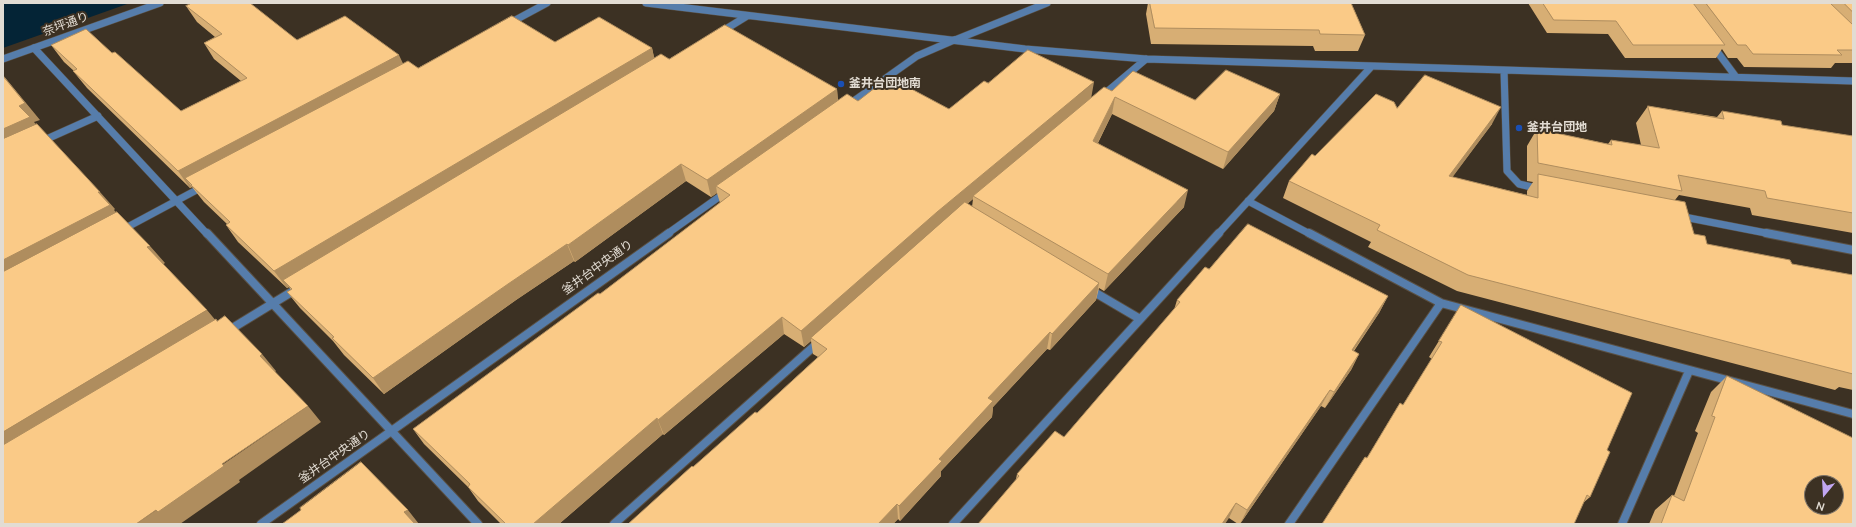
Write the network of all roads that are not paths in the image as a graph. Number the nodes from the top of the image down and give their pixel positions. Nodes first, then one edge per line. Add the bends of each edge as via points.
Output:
1 (160, 3) edge
2 (547, 3) edge
3 (646, 3) edge
4 (1047, 3) edge
5 (685, 5) edge
6 (748, 16) junction
7 (498, 29) edge
8 (714, 37) edge
9 (954, 40) junction
10 (1709, 40) edge
11 (34, 48) junction
12 (3, 59) edge
13 (1146, 59) junction
14 (1370, 66) junction
15 (1504, 70) junction
16 (1736, 77) junction
17 (1853, 81) edge
18 (1097, 100) edge
19 (839, 111) edge
20 (98, 116) junction
21 (30, 147) edge
22 (212, 182) edge
23 (735, 185) edge
24 (1550, 191) edge
25 (178, 200) junction
26 (1248, 201) junction
27 (1674, 215) edge
28 (115, 234) edge
29 (1853, 250) edge
30 (1079, 282) edge
31 (307, 283) edge
32 (1441, 302) junction
33 (273, 303) junction
34 (1140, 319) junction
35 (827, 334) edge
36 (219, 336) edge
37 (1689, 371) junction
38 (1853, 414) edge
39 (392, 430) junction
40 (261, 524) edge
41 (478, 524) edge
42 (614, 524) edge
43 (953, 524) edge
44 (1289, 524) edge
45 (1622, 524) edge

1 - 11 street, 奈坪通り
2 - 7 street
3 - 5 street
4 - 9 street
5 - 6 street
6 - 8 street
6 - 9 street
9 - 13 street
9 - 19 street via 917,56
10 - 16 street
11 - 12 street, 奈坪通り
11 - 20 street
13 - 14 street
13 - 18 street
14 - 15 street
14 - 26 street
15 - 16 street
15 - 24 street via 1507,171 1519,184
16 - 17 street
20 - 21 street
20 - 25 street
22 - 25 street
23 - 39 street, 釜井台中央通り
25 - 28 street
25 - 33 street
26 - 32 street
26 - 34 street
27 - 29 street
30 - 34 street
31 - 33 street
32 - 37 street
32 - 44 street
33 - 36 street
33 - 39 street
34 - 43 street
35 - 42 street
37 - 38 street
37 - 45 street
39 - 40 street, 釜井台中央通り
39 - 41 street

